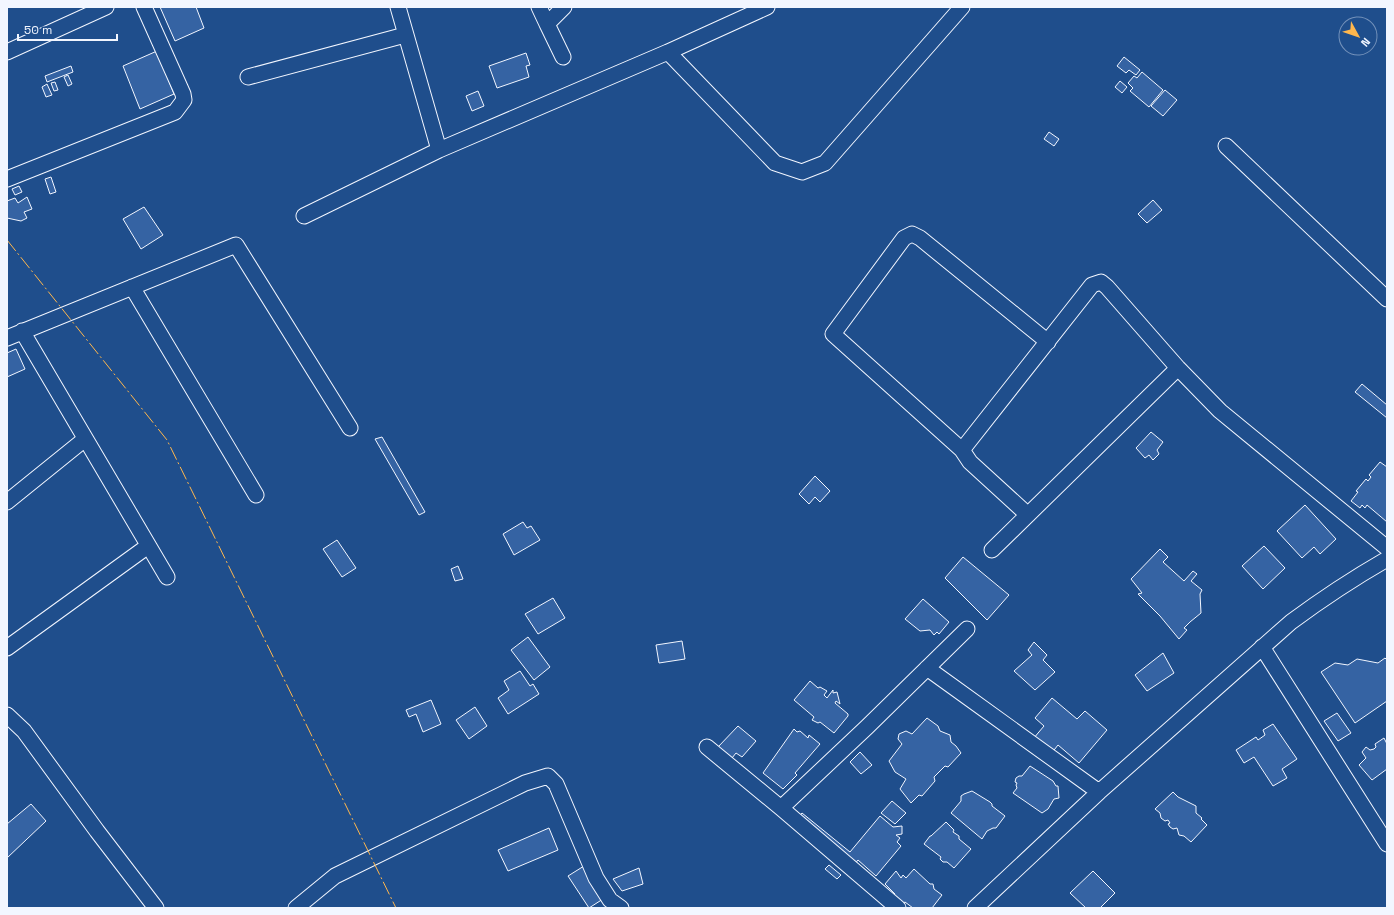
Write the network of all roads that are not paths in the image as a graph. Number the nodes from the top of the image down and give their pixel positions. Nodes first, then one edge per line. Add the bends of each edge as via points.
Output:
1 (106, 7) edge
2 (144, 7) edge
3 (398, 7) edge
4 (539, 7) edge
5 (564, 7) edge
6 (767, 7) edge
7 (962, 7) edge
8 (547, 24) junction
9 (405, 35) junction
10 (7, 52) edge
11 (668, 52) junction
12 (563, 57) dead end
13 (248, 77) dead end
14 (1226, 146) dead end
15 (439, 150) junction
16 (7, 179) edge
17 (304, 216) dead end
18 (132, 287) junction
19 (1387, 299) edge
20 (22, 331) junction
21 (7, 338) edge
22 (1048, 342) junction
23 (1178, 368) junction
24 (350, 428) dead end
25 (86, 439) junction
26 (962, 450) junction
27 (256, 495) dead end
28 (8, 500) edge
29 (1028, 515) junction
30 (148, 546) junction
31 (1387, 548) edge
32 (992, 550) dead end
33 (1387, 559) edge
34 (167, 577) dead end
35 (967, 629) dead end
36 (1262, 647) junction
37 (7, 648) edge
38 (927, 668) junction
39 (7, 715) edge
40 (707, 747) dead end
41 (1099, 792) junction
42 (781, 808) junction
43 (1387, 844) edge
44 (156, 908) edge
45 (296, 908) edge
46 (621, 908) edge
47 (898, 908) edge
48 (975, 908) edge

1 - 10 street
2 - 16 street via 183,94 184,100 180,107 175,112
3 - 9 street
4 - 8 street
5 - 8 street
6 - 11 street
7 - 11 street via 825,163 802,172 775,163
8 - 12 street
9 - 13 street
9 - 15 street
11 - 15 street
14 - 19 street
15 - 17 street
18 - 20 street
18 - 24 street via 236,245
18 - 27 street
20 - 21 street
20 - 25 street
22 - 23 street via 1092,285 1101,282
22 - 26 street
22 - 26 street via 920,238 912,234 904,238 833,334
23 - 29 street
23 - 31 street via 1220,412
25 - 28 street
25 - 30 street
26 - 29 street via 970,462
29 - 32 street
30 - 34 street
30 - 37 street
33 - 36 street via 1316,603
35 - 38 street
36 - 41 street
36 - 43 street
38 - 41 street
38 - 42 street
39 - 44 street via 24,731
40 - 42 street
41 - 48 street
42 - 47 street
45 - 46 street via 335,876 525,783 548,776 556,784 596,878 610,900

